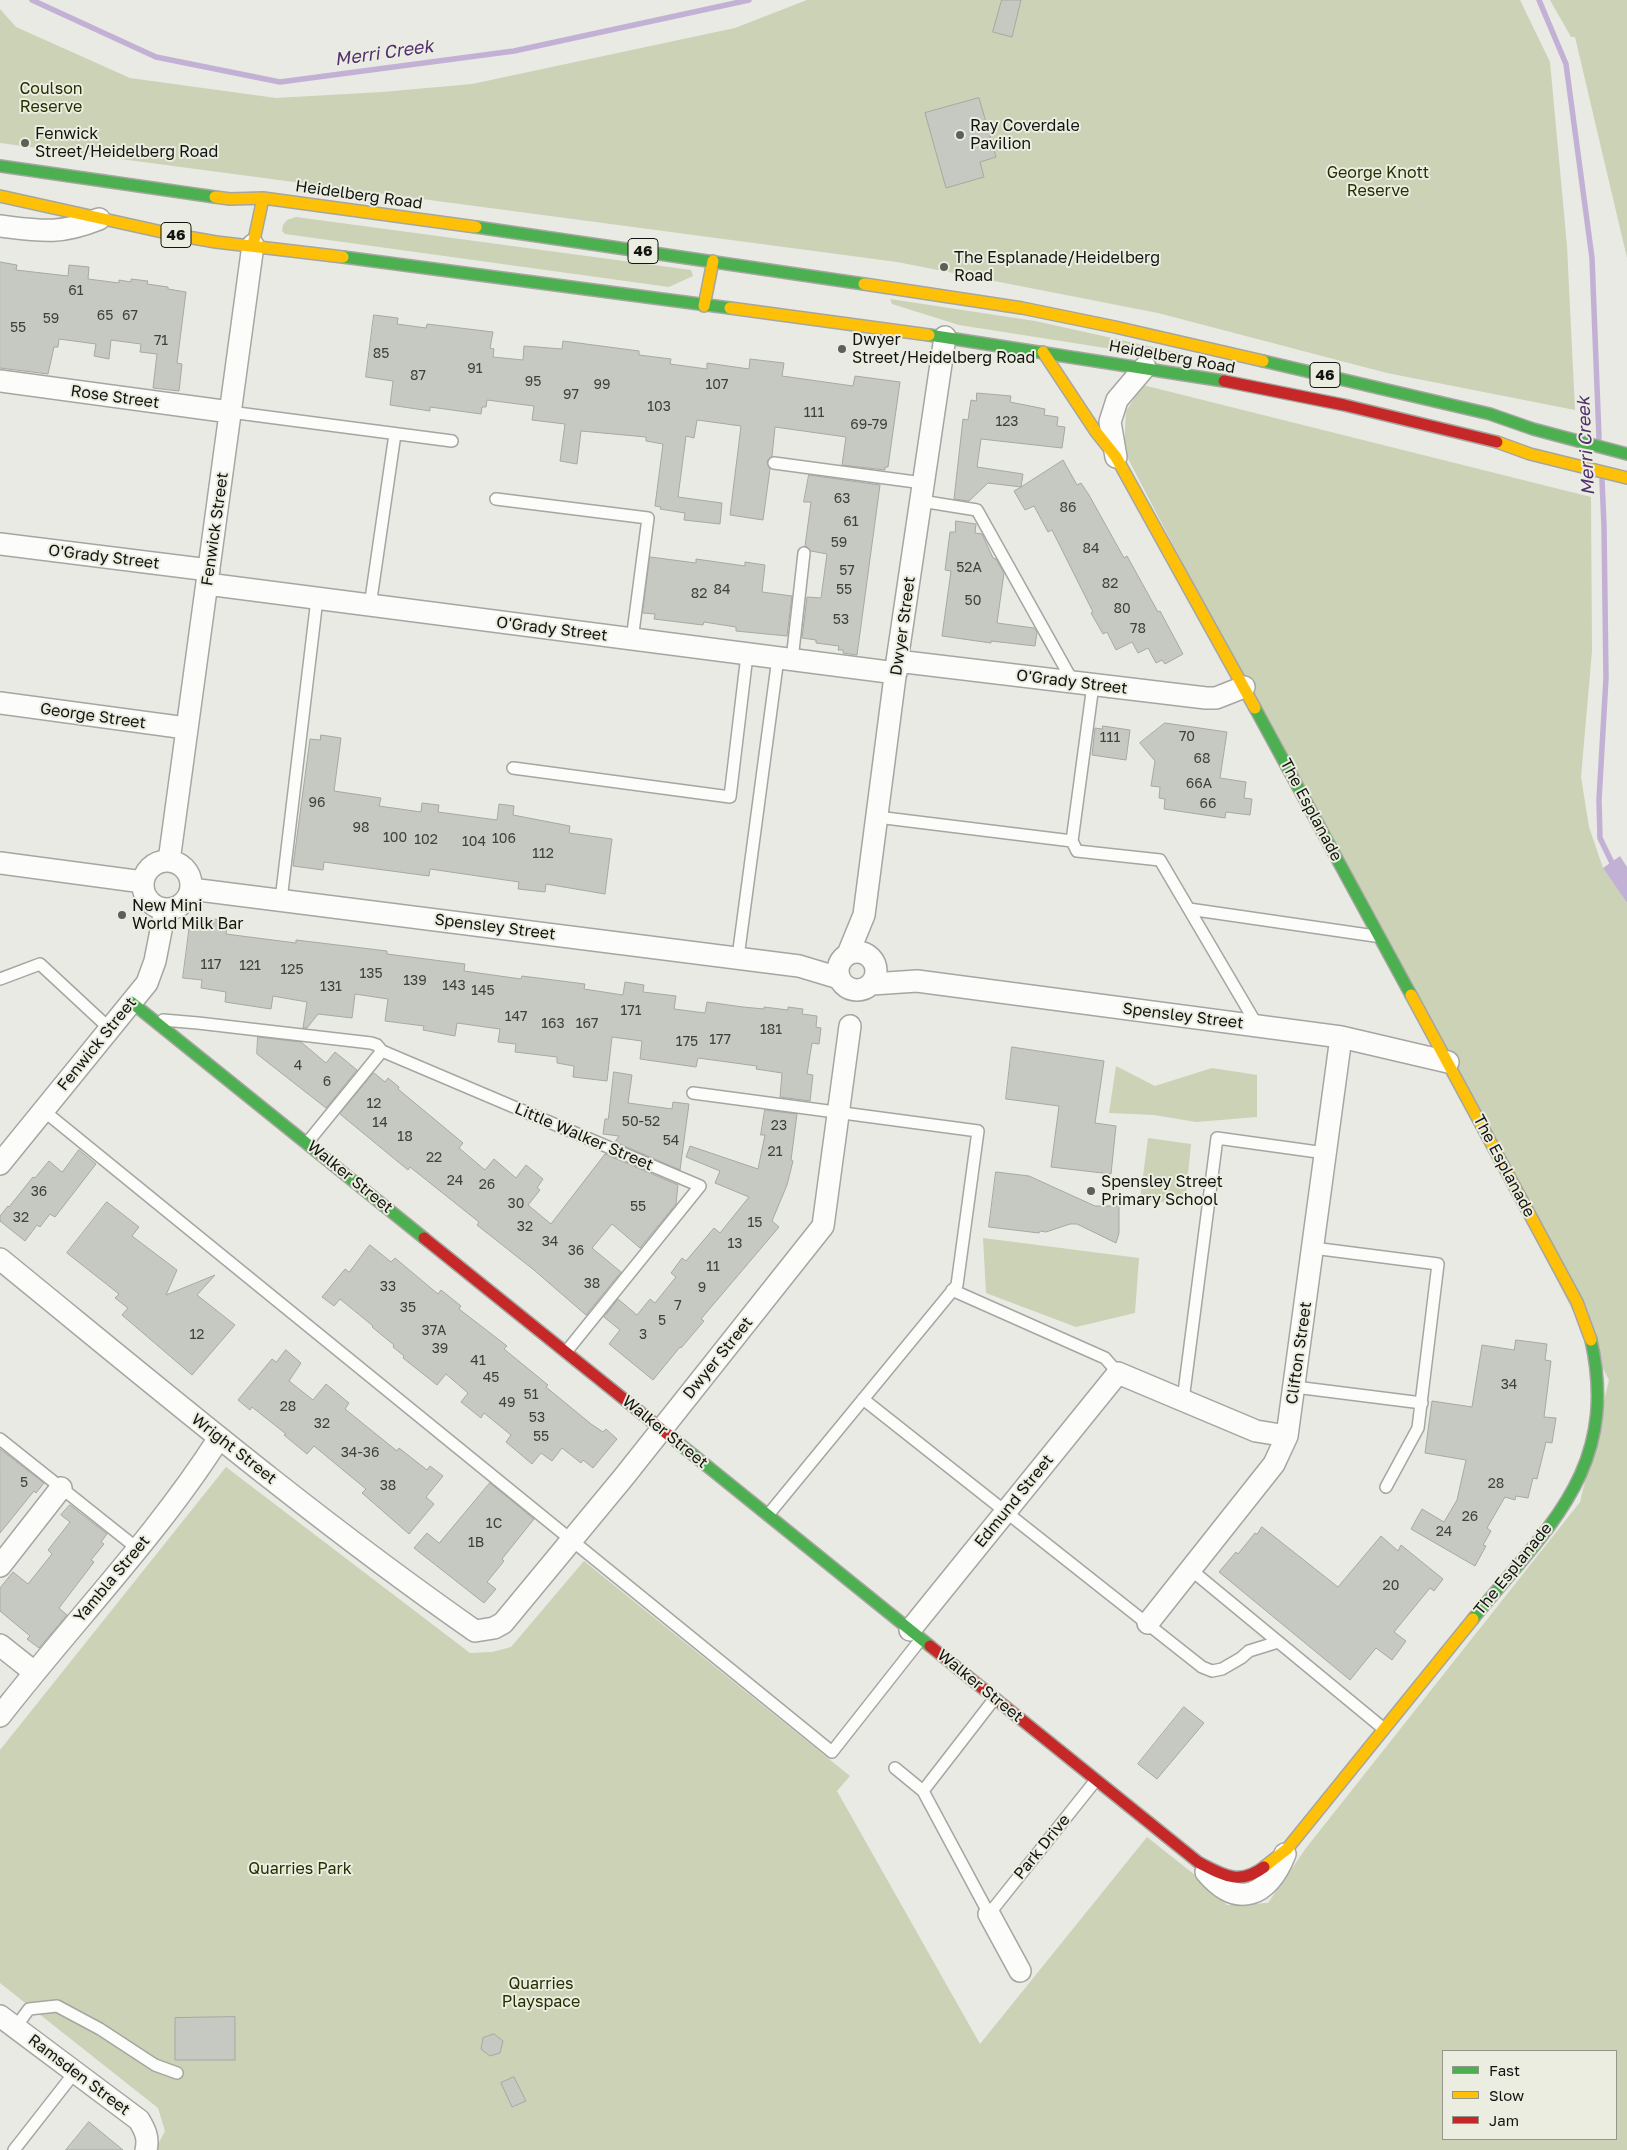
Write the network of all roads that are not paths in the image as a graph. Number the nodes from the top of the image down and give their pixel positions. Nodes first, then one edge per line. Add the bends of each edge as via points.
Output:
1 (0, 166) edge
2 (0, 196) edge
3 (263, 198) junction
4 (99, 219) junction
5 (0, 226) edge
6 (253, 245) junction
7 (713, 261) junction
8 (704, 306) junction
9 (945, 337) junction
10 (1043, 352) junction
11 (1145, 367) junction
12 (0, 381) edge
13 (230, 412) junction
14 (395, 434) junction
15 (452, 441) dead end
16 (1627, 454) edge
17 (1116, 457) junction
18 (774, 463) dead end
19 (1627, 478) edge
20 (922, 492) junction
21 (496, 499) dead end
22 (0, 544) edge
23 (804, 553) dead end
24 (208, 577) junction
25 (317, 599) junction
26 (370, 606) junction
27 (632, 640) junction
28 (746, 654) junction
29 (785, 659) junction
30 (897, 667) junction
31 (1083, 683) junction
32 (1244, 687) junction
33 (0, 703) edge
34 (186, 728) junction
35 (513, 768) dead end
36 (877, 818) junction
37 (1072, 841) junction
38 (170, 861) junction
39 (0, 863) edge
40 (143, 882) junction
41 (191, 889) junction
42 (281, 900) junction
43 (1189, 909) junction
44 (165, 910) junction
45 (864, 915) junction
46 (1379, 936) junction
47 (738, 957) junction
48 (843, 965) junction
49 (872, 969) junction
50 (0, 979) edge
51 (131, 1002) junction
52 (154, 1020) junction
53 (1257, 1025) junction
54 (850, 1026) dead end
55 (110, 1029) junction
56 (1341, 1037) junction
57 (382, 1051) junction
58 (1448, 1062) junction
59 (692, 1093) dead end
60 (44, 1111) junction
61 (838, 1114) junction
62 (307, 1143) junction
63 (1326, 1153) junction
64 (0, 1164) edge
65 (1313, 1248) junction
66 (0, 1259) edge
67 (952, 1290) junction
68 (566, 1352) junction
69 (1118, 1373) junction
70 (1295, 1387) junction
71 (863, 1399) junction
72 (1183, 1400) junction
73 (1422, 1403) junction
74 (661, 1429) junction
75 (1287, 1436) junction
76 (219, 1438) junction
77 (0, 1439) edge
78 (61, 1488) junction
79 (1386, 1488) dead end
80 (1004, 1512) junction
81 (768, 1515) junction
82 (572, 1538) junction
83 (138, 1549) junction
84 (0, 1566) edge
85 (1190, 1569) junction
86 (1148, 1623) junction
87 (475, 1631) joint
88 (916, 1634) junction
89 (1278, 1642) junction
90 (0, 1645) edge
91 (34, 1672) junction
92 (995, 1698) junction
93 (0, 1716) edge
94 (1384, 1729) junction
95 (895, 1768) dead end
96 (1096, 1780) junction
97 (922, 1792) junction
98 (1287, 1849) joint
99 (1198, 1862) joint
100 (1245, 1887) joint
101 (989, 1914) junction
102 (1020, 1971) dead end
103 (8, 2022) edge
104 (75, 2072) junction
105 (178, 2073) dead end
106 (147, 2148) edge
107 (14, 2150) edge

1 - 3 main road, Heidelberg Road / 46 via 230,199
2 - 4 main road, Heidelberg Road / 46
3 - 6 main road, Fenwick Street
3 - 7 main road, Heidelberg Road / 46
4 - 5 street via 77,228 54,232
4 - 6 main road, Heidelberg Road / 46 via 216,242
6 - 8 main road, Heidelberg Road / 46
6 - 13 street, Fenwick Street
7 - 8 main road
7 - 16 main road, Heidelberg Road / 46 via 1022,308 1115,327 1490,414 1532,429
8 - 9 main road, Heidelberg Road / 46
9 - 10 main road, Heidelberg Road / 46
9 - 20 street, Dwyer Street
10 - 11 main road, Heidelberg Road / 46
10 - 17 main road, The Esplanade
11 - 17 street, The Esplanade via 1117,400 1110,422
11 - 19 main road, Heidelberg Road / 46 via 1344,405
12 - 13 street, Rose Street
13 - 14 lane
13 - 24 street, Fenwick Street
14 - 15 lane
14 - 26 lane
17 - 32 main road, The Esplanade
18 - 20 lane
20 - 30 street, Dwyer Street
20 - 31 lane via 977,510
21 - 27 lane via 648,518
22 - 24 street, O'Grady Street
23 - 29 lane
24 - 25 street, O'Grady Street
24 - 34 street, Fenwick Street
25 - 26 street, O'Grady Street
25 - 42 lane
26 - 27 street, O'Grady Street
27 - 28 street, O'Grady Street
28 - 29 street, O'Grady Street
28 - 35 lane via 730,797
29 - 30 street, O'Grady Street
29 - 47 lane
30 - 31 street, O'Grady Street
30 - 36 street, Dwyer Street
31 - 32 street, O'Grady Street via 1206,698 1216,698
31 - 37 lane
32 - 46 main road, The Esplanade
33 - 34 street, George Street
34 - 38 street, Fenwick Street
36 - 37 lane
36 - 45 street, Dwyer Street
37 - 43 lane via 1077,851 1160,860
38 - 40 street via 155,864
38 - 41 street via 184,868 191,881
39 - 40 street
40 - 44 street via 146,897
41 - 42 street, Spensley Street
41 - 44 street via 179,907
42 - 47 street, Spensley Street
43 - 46 lane
43 - 53 lane
44 - 51 street, Fenwick Street via 152,973
45 - 48 street, Dwyer Street
45 - 49 street, Dwyer Street
46 - 58 main road, The Esplanade
47 - 48 street, Spensley Street via 800,966
48 - 49 street, Spensley Street via 862,953
48 - 49 street via 842,984 860,991
49 - 53 street, Spensley Street via 917,981
50 - 55 lane via 40,964
51 - 52 main road, Walker Street
51 - 55 street, Fenwick Street
52 - 57 lane via 371,1043
52 - 62 main road, Walker Street
53 - 56 street, Spensley Street
54 - 61 street, Dwyer Street
55 - 60 street, Fenwick Street
56 - 58 street, Spensley Street
56 - 63 street, Clifton Street
57 - 62 lane
57 - 68 lane, Little Walker Street via 700,1186
58 - 94 main road, The Esplanade via 1586,1323 1597,1366 1597,1412 1589,1456 1571,1494
59 - 61 lane
60 - 64 street, Fenwick Street
60 - 82 lane
61 - 67 lane via 978,1131 957,1285
61 - 74 street, Dwyer Street via 823,1226
62 - 68 main road, Walker Street
63 - 65 street, Clifton Street
63 - 72 lane via 1218,1138
65 - 70 street, Clifton Street
65 - 73 lane via 1438,1264
66 - 76 street, Wright Street
67 - 69 lane via 1106,1358
67 - 71 lane
68 - 74 main road, Walker Street
69 - 72 street
69 - 80 street, Edmund Street
70 - 73 lane
70 - 75 street, Clifton Street
71 - 80 lane
71 - 81 lane
72 - 75 street via 1256,1431
73 - 79 lane via 1418,1428
74 - 81 main road, Walker Street
74 - 82 street, Dwyer Street
75 - 85 street, Clifton Street via 1274,1464
76 - 83 street, Yambla Street via 199,1470
76 - 87 street, Wright Street
77 - 78 lane
78 - 83 lane
78 - 84 street
80 - 86 lane
80 - 88 street, Edmund Street
81 - 88 main road, Walker Street
82 - 87 street, Dwyer Street via 503,1623
82 - 88 lane via 832,1752
83 - 91 street, Yambla Street
85 - 86 street, Clifton Street
85 - 89 lane
86 - 89 lane via 1202,1667 1212,1671 1230,1665 1249,1651
88 - 92 main road, Walker Street
89 - 94 lane
90 - 91 street
91 - 93 street, Yambla Street
92 - 96 main road, Walker Street
92 - 97 lane
94 - 98 main road, The Esplanade
95 - 97 lane
96 - 99 main road, Walker Street
96 - 101 lane, Park Drive
97 - 101 lane
98 - 100 street, The Esplanade via 1280,1867 1267,1885 1258,1892
99 - 100 street, Walker Street via 1222,1888 1235,1894
101 - 102 street
103 - 104 street, Ramsden Street
103 - 105 lane via 29,2008 57,2006 155,2065
104 - 106 street, Ramsden Street via 139,2120 146,2130
104 - 107 lane

